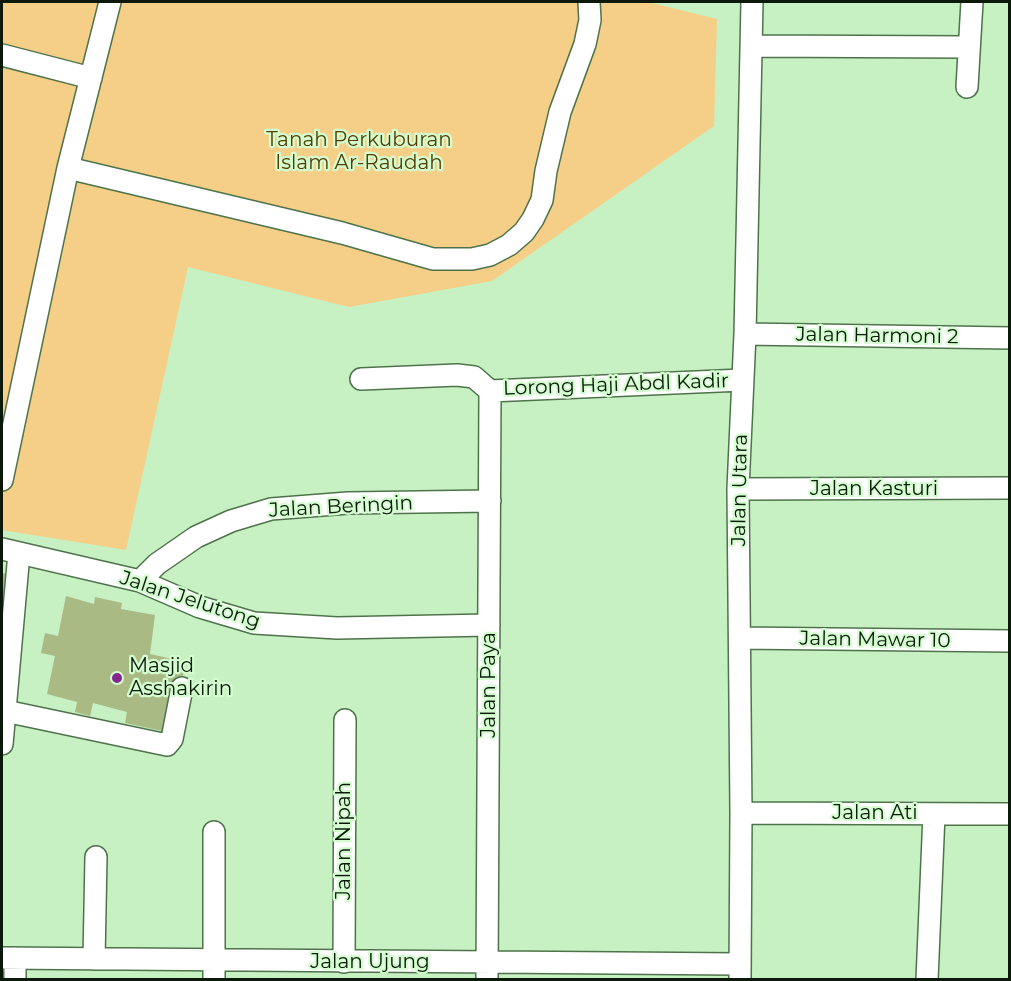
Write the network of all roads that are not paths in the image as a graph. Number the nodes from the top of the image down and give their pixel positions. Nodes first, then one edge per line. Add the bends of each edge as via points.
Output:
1 (110, 2) edge
2 (589, 2) edge
3 (752, 2) edge
4 (972, 2) edge
5 (751, 46) junction
6 (968, 47) junction
7 (2, 55) edge
8 (91, 78) junction
9 (967, 87) dead end
10 (68, 168) junction
11 (745, 334) junction
12 (1010, 338) edge
13 (361, 379) dead end
14 (742, 380) junction
15 (490, 391) junction
16 (2, 480) edge
17 (1010, 488) edge
18 (738, 489) junction
19 (490, 501) junction
20 (10, 551) edge
21 (140, 582) junction
22 (489, 625) junction
23 (740, 638) junction
24 (1010, 641) edge
25 (182, 688) dead end
26 (5, 711) junction
27 (345, 720) dead end
28 (2, 744) edge
29 (741, 813) junction
30 (934, 814) junction
31 (1010, 814) edge
32 (214, 832) dead end
33 (96, 857) dead end
34 (8, 958) edge
35 (94, 959) junction
36 (344, 962) junction
37 (214, 970) edge
38 (487, 971) edge
39 (739, 972) edge
40 (15, 980) edge
41 (927, 980) edge

1 - 8 street
2 - 10 street via 585,44 560,112 542,200 524,232 490,255 433,260 342,233
3 - 5 street, Jalan Utara
4 - 6 street
5 - 6 street
5 - 11 street, Jalan Utara
6 - 9 street
7 - 8 street
8 - 10 street
10 - 16 street
11 - 12 street, Jalan Harmoni 2
11 - 14 street, Jalan Utara
13 - 15 street via 465,376 474,377
14 - 15 street, Lorong Haji Abdl Kadir
14 - 18 street, Jalan Utara
15 - 19 street, Jalan Paya
17 - 18 street, Jalan Kasturi
18 - 23 street, Jalan Utara
19 - 21 street, Jalan Beringin via 348,503 271,509 195,537 157,564
19 - 22 street, Jalan Paya
20 - 21 street, Jalan Jelutong
20 - 26 street
21 - 22 street, Jalan Jelutong via 200,607 254,623 337,628
22 - 38 street, Jalan Paya
23 - 24 street, Jalan Mawar 10
23 - 29 street, Jalan Utara
25 - 26 street via 172,739 167,745
26 - 28 street
27 - 36 street, Jalan Nipah
29 - 30 street, Jalan Ati
29 - 39 street, Jalan Utara
30 - 31 street, Jalan Ati
30 - 41 street
32 - 37 street
33 - 35 street
34 - 35 street, Jalan Ujung
34 - 40 street
35 - 37 street, Jalan Ujung
36 - 37 street, Jalan Ujung
36 - 38 street, Jalan Ujung
38 - 39 street, Jalan Ujung

